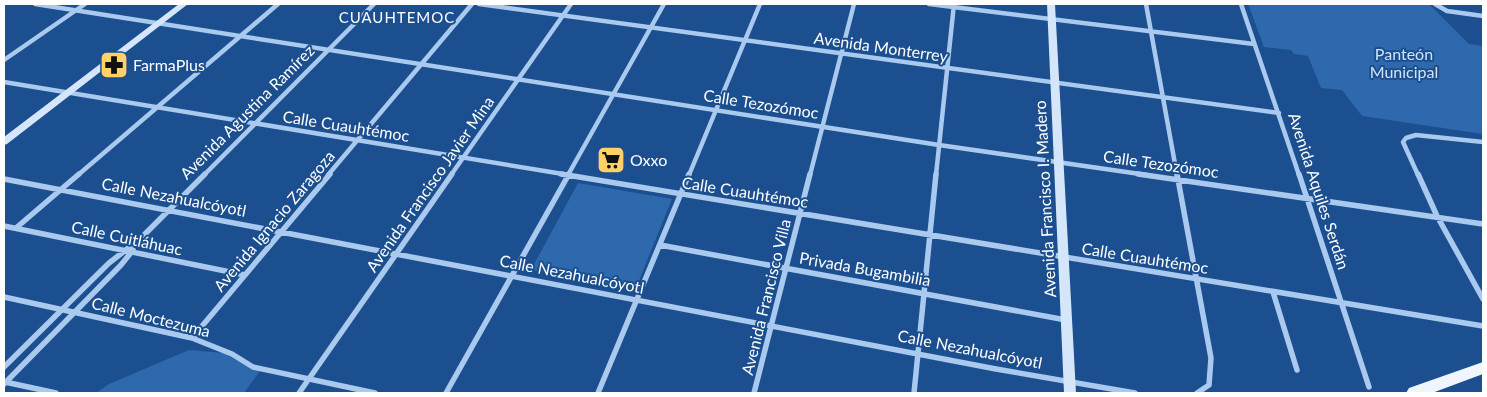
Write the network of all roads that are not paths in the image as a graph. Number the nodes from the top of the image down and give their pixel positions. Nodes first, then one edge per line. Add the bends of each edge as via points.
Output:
1 (36, 4) edge
2 (85, 4) edge
3 (184, 4) edge
4 (278, 4) edge
5 (374, 4) edge
6 (472, 4) edge
7 (480, 4) edge
8 (571, 4) edge
9 (664, 4) edge
10 (760, 4) edge
11 (854, 4) edge
12 (929, 4) edge
13 (1051, 4) edge
14 (1146, 4) edge
15 (1241, 4) edge
16 (1435, 4) edge
17 (954, 5) edge
18 (76, 10) junction
19 (562, 16) junction
20 (1483, 16) edge
21 (1052, 19) junction
22 (159, 23) junction
23 (650, 28) junction
24 (1151, 32) junction
25 (241, 36) junction
26 (744, 41) junction
27 (1254, 44) junction
28 (328, 49) junction
29 (841, 54) junction
30 (4, 60) edge
31 (421, 64) junction
32 (947, 69) junction
33 (519, 79) junction
34 (4, 82) edge
35 (1055, 83) junction
36 (68, 93) junction
37 (614, 94) junction
38 (1163, 98) junction
39 (157, 108) junction
40 (716, 110) junction
41 (1279, 113) junction
42 (255, 124) junction
43 (823, 126) junction
44 (357, 141) junction
45 (4, 142) edge
46 (1483, 142) edge
47 (939, 144) junction
48 (463, 158) junction
49 (1058, 162) junction
50 (568, 176) junction
51 (4, 179) edge
52 (1177, 179) junction
53 (61, 190) junction
54 (681, 194) junction
55 (1306, 197) junction
56 (169, 210) junction
57 (800, 214) junction
58 (1438, 216) junction
59 (1483, 224) edge
60 (4, 226) edge
61 (16, 228) junction
62 (281, 232) junction
63 (930, 236) junction
64 (140, 239) junction
65 (660, 245) junction
66 (124, 250) junction
67 (131, 252) junction
68 (397, 254) junction
69 (1063, 258) junction
70 (786, 269) junction
71 (245, 275) junction
72 (512, 276) junction
73 (1195, 279) junction
74 (1273, 292) junction
75 (923, 294) junction
76 (4, 297) edge
77 (1483, 299) edge
78 (637, 300) junction
79 (1340, 303) junction
80 (62, 310) junction
81 (74, 312) junction
82 (1066, 320) junction
83 (772, 326) junction
84 (1483, 326) edge
85 (192, 338) junction
86 (918, 354) junction
87 (4, 366) edge
88 (1483, 368) edge
89 (1297, 370) dead end
90 (309, 378) junction
91 (1070, 382) junction
92 (5, 383) edge
93 (1369, 387) dead end
94 (56, 393) edge
95 (299, 393) edge
96 (375, 393) edge
97 (446, 393) edge
98 (598, 393) edge
99 (754, 393) edge
100 (914, 393) edge
101 (1070, 393) edge
102 (1135, 393) edge
103 (1197, 393) edge
104 (1414, 393) edge

1 - 18 street, Calle Tezozómoc
2 - 18 street
3 - 22 street
4 - 25 street
5 - 28 street, Avenida Agustina Ramírez
6 - 31 street, Avenida Ignacio Zaragoza
7 - 19 street, Avenida Monterrey
8 - 19 street, Avenida Francisco Javier Mina
9 - 23 street
10 - 26 street
11 - 29 street, Avenida Francisco Villa
12 - 17 street
13 - 21 street, Avenida Francisco I. Madero
14 - 24 street
15 - 27 street, Avenida Aquiles Serdán
16 - 20 street via 1447,12
17 - 21 street
17 - 32 street
18 - 22 street, Calle Tezozómoc
18 - 30 street
19 - 23 street, Avenida Monterrey
19 - 33 street, Avenida Francisco Javier Mina
21 - 24 street
21 - 35 street, Avenida Francisco I. Madero
22 - 25 street, Calle Tezozómoc
22 - 36 street
23 - 26 street, Avenida Monterrey
23 - 37 street
24 - 27 street
24 - 38 street
25 - 28 street, Calle Tezozómoc
25 - 39 street
26 - 29 street, Avenida Monterrey
26 - 40 street
27 - 41 street, Avenida Aquiles Serdán
28 - 31 street, Calle Tezozómoc
28 - 42 street, Avenida Agustina Ramírez
29 - 32 street, Avenida Monterrey
29 - 43 street, Avenida Francisco Villa
31 - 33 street, Calle Tezozómoc
31 - 44 street, Avenida Ignacio Zaragoza
32 - 35 street, Avenida Monterrey
32 - 47 street
33 - 37 street, Calle Tezozómoc
33 - 48 street, Avenida Francisco Javier Mina
34 - 36 street, Calle Cuauhtémoc
35 - 38 street, Avenida Monterrey
35 - 49 street, Avenida Francisco I. Madero
36 - 39 street, Calle Cuauhtémoc
36 - 45 street
37 - 40 street, Calle Tezozómoc
37 - 50 street
38 - 41 street, Avenida Monterrey
38 - 52 street
39 - 42 street, Calle Cuauhtémoc
39 - 53 street
40 - 43 street, Calle Tezozómoc
40 - 54 street
41 - 55 street, Avenida Aquiles Serdán
42 - 44 street, Calle Cuauhtémoc
42 - 56 street, Avenida Agustina Ramírez
43 - 47 street, Calle Tezozómoc
43 - 57 street, Avenida Francisco Villa
44 - 48 street, Calle Cuauhtémoc
44 - 62 street, Avenida Ignacio Zaragoza
46 - 58 street via 1416,135 1403,142
47 - 49 street, Calle Tezozómoc
47 - 63 street
48 - 50 street, Calle Cuauhtémoc
48 - 68 street, Avenida Francisco Javier Mina
49 - 52 street, Calle Tezozómoc
49 - 69 street, Avenida Francisco I. Madero
50 - 54 street, Calle Cuauhtémoc
50 - 72 street
51 - 53 street, Calle Nezahualcóyotl
52 - 55 street, Calle Tezozómoc
52 - 73 street
53 - 56 street, Calle Nezahualcóyotl
53 - 61 street
54 - 57 street, Calle Cuauhtémoc
54 - 65 street
55 - 58 street, Calle Tezozómoc
55 - 79 street, Avenida Aquiles Serdán
56 - 62 street, Calle Nezahualcóyotl
56 - 64 street, Avenida Agustina Ramírez
57 - 63 street, Calle Cuauhtémoc
57 - 70 street, Avenida Francisco Villa
58 - 59 street, Calle Tezozómoc
58 - 77 street
60 - 61 street, Calle Cuitláhuac
61 - 66 street, Calle Cuitláhuac
62 - 68 street, Calle Nezahualcóyotl
62 - 71 street, Avenida Ignacio Zaragoza
63 - 69 street, Calle Cuauhtémoc
63 - 75 street
64 - 66 street, Avenida Agustina Ramírez
64 - 67 street, Avenida Agustina Ramírez
65 - 70 street, Privada Bugambilia
65 - 78 street
66 - 67 street, Calle Cuitláhuac
66 - 80 street, Avenida Agustina Ramírez
67 - 71 street, Calle Cuitláhuac
67 - 81 street, Avenida Agustina Ramírez
68 - 72 street, Calle Nezahualcóyotl
68 - 90 street, Avenida Francisco Javier Mina
69 - 73 street, Calle Cuauhtémoc
69 - 82 street, Avenida Francisco I. Madero
70 - 75 street, Privada Bugambilia
70 - 83 street, Avenida Francisco Villa
71 - 85 street, Avenida Ignacio Zaragoza
72 - 78 street, Calle Nezahualcóyotl
72 - 97 street
73 - 74 street, Calle Cuauhtémoc
73 - 103 street via 1210,358 1209,385
74 - 79 street, Calle Cuauhtémoc
74 - 89 street
75 - 82 street, Privada Bugambilia
75 - 86 street
76 - 80 street, Calle Moctezuma
78 - 83 street, Calle Nezahualcóyotl
78 - 98 street
79 - 84 street, Calle Cuauhtémoc
79 - 93 street, Avenida Aquiles Serdán
80 - 81 street, Calle Moctezuma
80 - 87 street, Avenida Agustina Ramírez
81 - 85 street, Calle Moctezuma
81 - 92 street, Avenida Agustina Ramírez
82 - 91 street, Avenida Francisco I. Madero
83 - 86 street, Calle Nezahualcóyotl
83 - 99 street, Avenida Francisco Villa
85 - 90 street, Calle Moctezuma via 232,354 253,367
86 - 91 street, Calle Nezahualcóyotl
86 - 100 street
88 - 104 main road
90 - 95 street, Avenida Francisco Javier Mina
90 - 96 street, Calle Moctezuma
91 - 101 street, Avenida Francisco I. Madero
91 - 102 street, Calle Nezahualcóyotl
92 - 94 street

